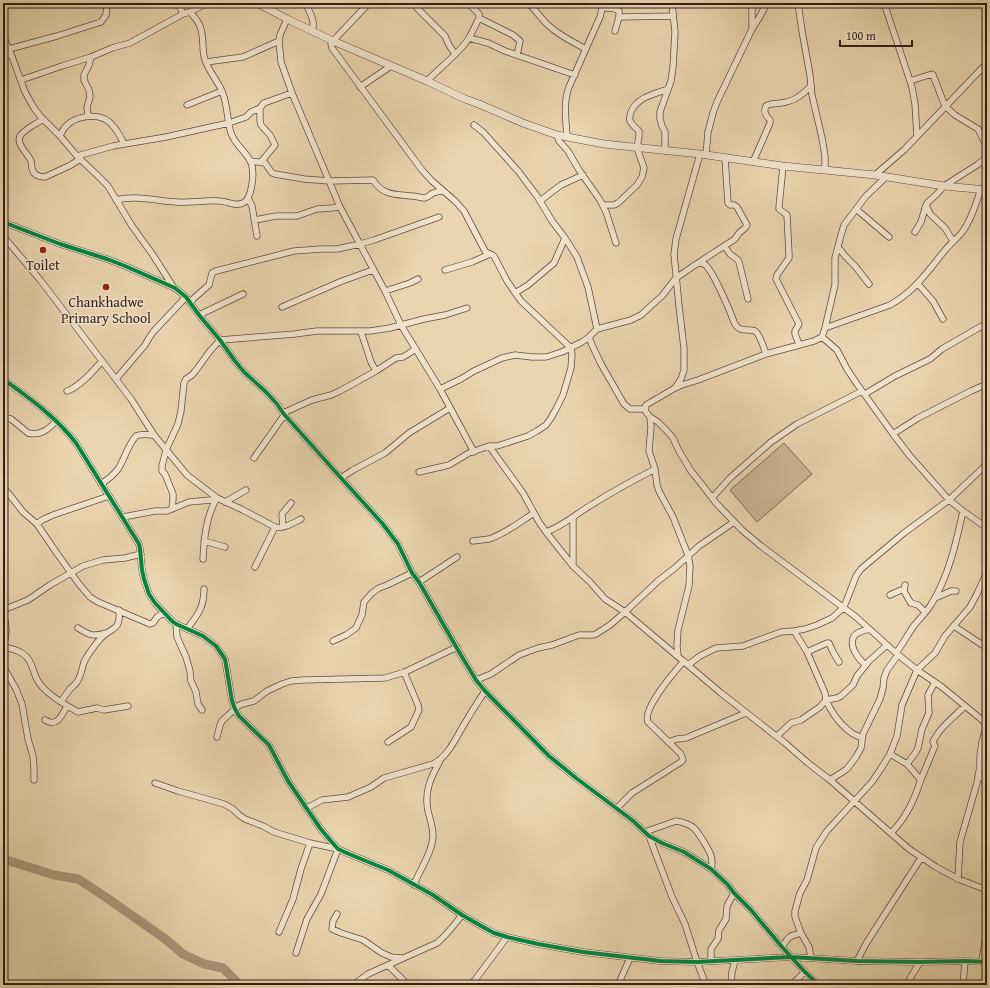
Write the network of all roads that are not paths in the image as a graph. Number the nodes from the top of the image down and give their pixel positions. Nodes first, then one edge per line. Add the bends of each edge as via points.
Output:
1 (106, 3) edge
2 (178, 3) edge
3 (207, 3) edge
4 (257, 3) edge
5 (306, 3) edge
6 (369, 3) edge
7 (413, 3) edge
8 (468, 3) edge
9 (528, 3) edge
10 (672, 3) edge
11 (752, 3) edge
12 (767, 3) edge
13 (798, 3) edge
14 (862, 3) edge
15 (872, 3) edge
16 (884, 3) edge
17 (601, 5) edge
18 (190, 12) junction
19 (183, 14) junction
20 (673, 16) junction
21 (619, 17) junction
22 (479, 18) junction
23 (287, 19) junction
24 (752, 29) junction
25 (312, 31) junction
26 (615, 31) dead end
27 (3, 36) edge
28 (469, 38) junction
29 (279, 41) junction
30 (333, 41) junction
31 (586, 50) junction
32 (10, 52) junction
33 (455, 54) junction
34 (516, 55) junction
35 (3, 56) edge
36 (91, 57) junction
37 (206, 62) junction
38 (987, 63) edge
39 (391, 66) junction
40 (575, 75) junction
41 (21, 80) junction
42 (910, 81) junction
43 (427, 82) junction
44 (811, 86) junction
45 (360, 87) junction
46 (668, 89) junction
47 (222, 91) junction
48 (292, 93) junction
49 (187, 105) dead end
50 (945, 106) junction
51 (260, 108) junction
52 (88, 116) junction
53 (43, 119) junction
54 (229, 123) junction
55 (474, 125) dead end
56 (557, 135) junction
57 (60, 136) junction
58 (916, 136) junction
59 (567, 137) junction
60 (124, 144) junction
61 (987, 147) edge
62 (637, 148) junction
63 (665, 151) junction
64 (703, 154) junction
65 (987, 157) edge
66 (78, 158) junction
67 (725, 158) junction
68 (250, 161) junction
69 (261, 162) junction
70 (753, 162) junction
71 (783, 166) junction
72 (825, 170) junction
73 (583, 175) junction
74 (875, 175) junction
75 (886, 177) junction
76 (329, 181) junction
77 (944, 186) junction
78 (984, 190) edge
79 (442, 191) junction
80 (248, 198) junction
81 (116, 200) junction
82 (540, 202) junction
83 (603, 205) junction
84 (926, 205) junction
85 (340, 207) junction
86 (856, 209) junction
87 (439, 217) dead end
88 (255, 220) junction
89 (3, 222) edge
90 (915, 232) dead end
91 (3, 236) edge
92 (257, 236) dead end
93 (889, 237) dead end
94 (565, 238) junction
95 (953, 241) junction
96 (616, 243) dead end
97 (360, 244) junction
98 (725, 247) junction
99 (838, 248) junction
100 (491, 254) junction
101 (698, 263) junction
102 (373, 270) junction
103 (445, 270) dead end
104 (676, 278) junction
105 (418, 279) dead end
106 (869, 284) dead end
107 (918, 284) junction
108 (174, 288) junction
109 (385, 291) junction
110 (515, 293) junction
111 (243, 294) dead end
112 (186, 297) junction
113 (748, 299) dead end
114 (190, 303) junction
115 (282, 307) dead end
116 (467, 308) dead end
117 (199, 315) junction
118 (943, 319) dead end
119 (987, 323) edge
120 (401, 325) junction
121 (825, 328) junction
122 (597, 329) junction
123 (361, 332) junction
124 (589, 337) junction
125 (822, 337) junction
126 (220, 340) junction
127 (799, 344) junction
128 (571, 348) junction
129 (416, 349) junction
130 (766, 354) junction
131 (102, 361) junction
132 (376, 371) junction
133 (3, 379) edge
134 (116, 379) junction
135 (987, 384) edge
136 (675, 388) junction
137 (68, 390) dead end
138 (440, 390) junction
139 (864, 392) junction
140 (450, 408) junction
141 (645, 409) junction
142 (284, 413) junction
143 (650, 416) junction
144 (3, 417) edge
145 (56, 421) junction
146 (893, 434) junction
147 (154, 435) junction
148 (489, 446) junction
149 (166, 450) junction
150 (474, 452) junction
151 (254, 458) dead end
152 (987, 464) edge
153 (655, 469) junction
154 (419, 472) dead end
155 (341, 478) junction
156 (101, 484) junction
157 (3, 488) edge
158 (246, 490) dead end
159 (109, 496) junction
160 (217, 498) junction
161 (712, 498) junction
162 (949, 500) junction
163 (225, 502) junction
164 (291, 503) dead end
165 (172, 508) junction
166 (963, 511) junction
167 (534, 513) junction
168 (573, 517) junction
169 (123, 518) junction
170 (301, 519) dead end
171 (734, 522) junction
172 (37, 524) junction
173 (275, 527) junction
174 (283, 528) junction
175 (987, 528) edge
176 (546, 532) junction
177 (204, 541) junction
178 (472, 541) dead end
179 (225, 547) dead end
180 (141, 554) junction
181 (688, 555) junction
182 (456, 557) dead end
183 (203, 559) dead end
184 (573, 566) junction
185 (255, 567) dead end
186 (70, 573) junction
187 (412, 573) junction
188 (986, 574) edge
189 (419, 582) junction
190 (204, 589) dead end
191 (956, 591) dead end
192 (890, 595) dead end
193 (935, 598) junction
194 (843, 608) junction
195 (120, 610) junction
196 (3, 612) edge
197 (625, 612) junction
198 (925, 612) junction
199 (164, 613) junction
200 (176, 624) junction
201 (954, 626) junction
202 (78, 628) dead end
203 (187, 629) junction
204 (869, 629) junction
205 (794, 632) junction
206 (106, 633) junction
207 (333, 641) dead end
208 (887, 645) junction
209 (3, 646) edge
210 (457, 647) junction
211 (987, 648) edge
212 (807, 652) junction
213 (897, 654) junction
214 (678, 656) junction
215 (839, 662) dead end
216 (686, 663) junction
217 (866, 665) junction
218 (3, 666) edge
219 (918, 670) junction
220 (404, 672) junction
221 (476, 680) junction
222 (935, 682) junction
223 (485, 692) junction
224 (826, 700) junction
225 (61, 702) junction
226 (67, 706) junction
227 (128, 706) dead end
228 (965, 706) junction
229 (235, 709) junction
230 (202, 710) dead end
231 (987, 712) edge
232 (746, 713) junction
233 (45, 720) dead end
234 (986, 723) edge
235 (777, 736) junction
236 (217, 737) dead end
237 (862, 738) junction
238 (388, 742) dead end
239 (668, 742) junction
240 (890, 754) junction
241 (440, 760) junction
242 (906, 764) junction
243 (978, 776) junction
244 (34, 780) dead end
245 (830, 780) junction
246 (987, 780) edge
247 (920, 782) junction
248 (155, 783) dead end
249 (854, 801) junction
250 (307, 808) junction
251 (617, 808) junction
252 (891, 833) junction
253 (647, 834) junction
254 (310, 843) junction
255 (338, 849) junction
256 (921, 858) junction
257 (712, 869) junction
258 (958, 878) junction
259 (414, 885) junction
260 (987, 890) edge
261 (734, 893) junction
262 (337, 914) dead end
263 (462, 915) junction
264 (987, 928) edge
265 (279, 932) dead end
266 (801, 933) junction
267 (507, 937) junction
268 (782, 947) junction
269 (296, 953) dead end
270 (791, 957) junction
271 (402, 958) junction
272 (630, 958) junction
273 (811, 958) junction
274 (735, 960) junction
275 (711, 961) junction
276 (857, 961) junction
277 (965, 961) junction
278 (696, 962) junction
279 (920, 962) junction
280 (984, 962) edge
281 (388, 965) junction
282 (805, 972) junction
283 (357, 982) dead end
284 (816, 984) edge
285 (408, 985) edge
286 (470, 985) edge
287 (618, 985) edge
288 (706, 985) edge
289 (731, 985) edge
290 (791, 985) edge
291 (906, 985) edge
292 (963, 985) edge

1 - 32 street via 106,15 101,22
2 - 19 street
3 - 18 street
4 - 23 street
5 - 25 street via 313,20
6 - 30 street
7 - 33 street via 445,36
8 - 22 street via 479,14
9 - 31 street via 548,26
10 - 20 street
11 - 24 street
12 - 24 street
13 - 44 street
14 - 15 street
16 - 42 street
17 - 21 street via 619,11
17 - 31 street via 600,17
18 - 19 street
18 - 37 street via 201,28
19 - 36 street via 130,43
20 - 21 street
20 - 46 street via 674,51
21 - 26 street
22 - 28 street
22 - 34 street via 520,41
23 - 25 street
23 - 29 street
24 - 64 street via 717,102
25 - 30 street
27 - 32 street
28 - 33 street
28 - 34 street
29 - 37 street via 243,57
29 - 48 street via 281,62
30 - 39 street
30 - 45 street via 332,48
31 - 40 street
32 - 35 street
32 - 41 street
33 - 43 street
34 - 40 street
36 - 41 street
36 - 52 street via 84,75 90,97
37 - 47 street
38 - 50 street
39 - 43 street
39 - 45 street
40 - 59 street via 566,98
41 - 53 street via 29,100
42 - 50 street via 932,74
42 - 58 street via 915,104
43 - 56 street
44 - 70 street via 797,99 766,106 764,110 770,123
44 - 72 street via 825,156
45 - 79 street via 422,170
46 - 62 street via 642,98 632,108 630,120 639,131
46 - 63 street via 660,112 665,132
47 - 49 street
47 - 54 street
48 - 51 street via 264,103
48 - 76 street
50 - 58 street
50 - 61 street via 978,129
51 - 54 street via 246,117
51 - 69 street via 261,124 275,145
52 - 57 street via 68,124
52 - 60 street via 105,120 118,132
53 - 57 street
53 - 66 street via 22,133 19,141 30,159 32,170 45,177 71,165
54 - 60 street
54 - 68 street via 235,142
55 - 82 street via 519,172
56 - 59 street
56 - 73 street
57 - 66 street
58 - 74 street
59 - 62 street
60 - 66 street
62 - 63 street
62 - 83 street via 644,168 640,181 618,203
63 - 64 street
64 - 67 street
64 - 104 street via 674,247
65 - 77 street
66 - 81 street via 108,186
67 - 70 street
67 - 98 street via 728,203 737,207 746,228
68 - 69 street
68 - 80 street via 253,173
69 - 76 street via 266,164 272,173
70 - 71 street
71 - 72 street
71 - 127 street via 779,207 788,217 789,258 776,279 799,324 795,334
72 - 74 street
73 - 82 street via 561,185
73 - 83 street
74 - 75 street
75 - 77 street
75 - 86 street
76 - 79 street via 373,180 378,188 387,193 417,198 428,197 434,192
76 - 85 street
77 - 78 street
77 - 84 street
78 - 95 street via 962,232
79 - 100 street via 464,211 485,251
80 - 81 street via 237,204 220,201 178,202 134,198
80 - 88 street
81 - 108 street
82 - 94 street
83 - 96 street
84 - 90 street
84 - 95 street via 930,214 945,228
85 - 88 street via 317,209 297,216
85 - 97 street
86 - 93 street
86 - 99 street via 844,225
87 - 97 street
88 - 92 street
89 - 108 street via 125,266
91 - 131 street
94 - 110 street via 554,264
94 - 122 street via 577,257 585,278
95 - 107 street
97 - 102 street
97 - 114 street via 337,249 294,252 216,271 212,273 209,285
98 - 101 street
98 - 113 street via 739,262
99 - 106 street
99 - 121 street via 835,258 835,285
100 - 103 street
100 - 110 street
101 - 104 street
101 - 130 street via 705,264 712,274 736,325 757,333
102 - 109 street
102 - 115 street
104 - 122 street via 662,296 636,318
104 - 136 street via 684,370
105 - 109 street
107 - 118 street via 933,301
107 - 121 street via 890,305
108 - 112 street
109 - 120 street
110 - 128 street
111 - 117 street
112 - 114 street
112 - 134 street via 154,331
114 - 117 street
116 - 120 street
117 - 126 street
119 - 139 street via 942,349 930,359
120 - 123 street
120 - 129 street
121 - 125 street
122 - 124 street
123 - 126 street via 317,331
123 - 132 street
124 - 128 street
124 - 141 street via 624,404 630,409
125 - 127 street
125 - 139 street via 837,350
126 - 142 street via 244,372
126 - 149 street via 185,380 178,424
127 - 130 street
128 - 138 street via 546,357 515,355 502,358
128 - 148 street via 571,368 563,395 552,418 528,436
129 - 132 street
129 - 138 street
130 - 136 street
131 - 134 street
131 - 137 street via 75,387
132 - 142 street via 340,391
133 - 145 street
134 - 147 street
135 - 146 street via 918,418
136 - 141 street via 646,405
138 - 140 street
139 - 146 street
139 - 161 street via 797,424 771,442 730,478
140 - 150 street
140 - 155 street via 409,433 385,453
141 - 143 street
142 - 151 street
142 - 155 street
143 - 153 street via 649,451
143 - 161 street via 673,438 691,471
144 - 145 street via 30,434 46,430
145 - 156 street via 76,443
146 - 162 street
147 - 149 street
147 - 156 street via 136,436 118,470
148 - 150 street
148 - 167 street via 521,490
149 - 160 street via 188,475
149 - 165 street via 162,469 173,494
150 - 154 street via 449,465
152 - 162 street
153 - 168 street
153 - 181 street via 659,491
155 - 187 street via 390,533
156 - 159 street
157 - 172 street
158 - 163 street
159 - 169 street
159 - 172 street via 53,515
160 - 163 street
160 - 165 street via 189,502
160 - 177 street via 212,506
161 - 171 street
162 - 166 street
162 - 194 street via 861,568
163 - 173 street
164 - 174 street via 282,514
165 - 169 street
166 - 175 street
166 - 193 street via 955,546
167 - 176 street
167 - 178 street via 494,536
168 - 176 street
168 - 184 street
169 - 180 street via 139,544
170 - 174 street
171 - 181 street
171 - 194 street via 761,546
172 - 186 street
173 - 174 street
173 - 185 street
176 - 184 street
177 - 179 street
177 - 183 street
180 - 186 street via 99,561
180 - 199 street via 147,589
181 - 197 street
181 - 214 street via 689,586 678,630
182 - 189 street
184 - 197 street via 605,599
186 - 195 street via 94,599
186 - 196 street via 28,600
187 - 189 street
187 - 207 street via 372,593 364,602 362,616 356,628
188 - 201 street via 970,607
189 - 210 street
190 - 203 street via 202,606
191 - 193 street
192 - 198 street via 904,588 909,600 918,604
193 - 198 street
194 - 204 street
194 - 205 street via 828,621
195 - 199 street via 150,624
195 - 206 street via 119,623
196 - 209 street via 6,628
197 - 214 street
197 - 221 street via 596,634 579,635 519,655 491,674
198 - 213 street
199 - 200 street
200 - 203 street
200 - 230 street via 177,637 186,657 191,681
201 - 211 street
201 - 219 street via 935,653
202 - 206 street via 94,636
203 - 229 street via 211,642 223,655
204 - 208 street
204 - 217 street via 853,639 856,654
205 - 212 street
205 - 216 street via 781,632 743,646 716,648
206 - 225 street via 85,661 77,682
208 - 213 street
208 - 217 street
209 - 225 street via 18,650 25,656 32,665 40,685
210 - 220 street
210 - 221 street
212 - 215 street via 829,643
212 - 224 street
213 - 219 street
213 - 237 street via 887,670 880,699
214 - 216 street
216 - 232 street
216 - 239 street via 661,689 646,717
217 - 224 street via 853,685 841,696
218 - 244 street via 22,704 33,756
219 - 222 street
219 - 240 street via 904,699 897,736
220 - 229 street via 379,678 291,681 274,687 254,701
220 - 238 street via 419,710 411,726
221 - 223 street
222 - 228 street
222 - 242 street via 928,695 929,713 918,748
223 - 241 street
223 - 251 street via 549,756
224 - 235 street via 820,708 791,723
224 - 237 street via 842,725
225 - 226 street
226 - 227 street via 78,712
226 - 233 street via 56,722
228 - 234 street
228 - 247 street via 939,732 933,742 934,748
229 - 236 street via 222,721
229 - 250 street via 269,745 288,782
231 - 234 street
232 - 235 street
232 - 239 street via 690,736
234 - 243 street
235 - 245 street
237 - 245 street via 856,758 847,769
239 - 251 street via 681,754 681,762 632,793
240 - 242 street
240 - 249 street via 877,776
241 - 250 street via 384,778 348,797 322,800
241 - 259 street via 428,787 428,810 433,836 431,847
242 - 247 street
243 - 246 street
243 - 258 street via 960,842
245 - 249 street
247 - 252 street via 912,804
248 - 254 street via 224,804 245,819 274,832
249 - 252 street
249 - 266 street via 823,837 815,851 795,911
250 - 255 street
251 - 253 street
252 - 256 street
253 - 257 street
253 - 257 street via 676,821 690,826 695,829 709,851
253 - 278 street via 685,924
254 - 255 street
254 - 265 street via 293,899
255 - 259 street via 388,870
255 - 269 street via 322,894 307,919
256 - 258 street
256 - 276 street
257 - 261 street
258 - 260 street
259 - 263 street
261 - 268 street via 759,918
261 - 275 street via 727,906 726,919 719,930 718,939 711,949
262 - 271 street via 332,929 363,940 391,957
263 - 267 street via 494,933
263 - 271 street via 444,938
264 - 280 street
266 - 268 street via 790,936
266 - 273 street via 809,947
267 - 272 street
267 - 286 street
268 - 270 street
270 - 273 street
270 - 274 street
270 - 282 street
271 - 281 street
272 - 278 street
272 - 287 street
273 - 276 street
274 - 275 street
274 - 289 street
275 - 278 street
276 - 279 street
277 - 279 street
277 - 280 street
277 - 292 street
278 - 288 street
279 - 291 street
281 - 283 street
281 - 285 street
282 - 284 street
282 - 290 street

